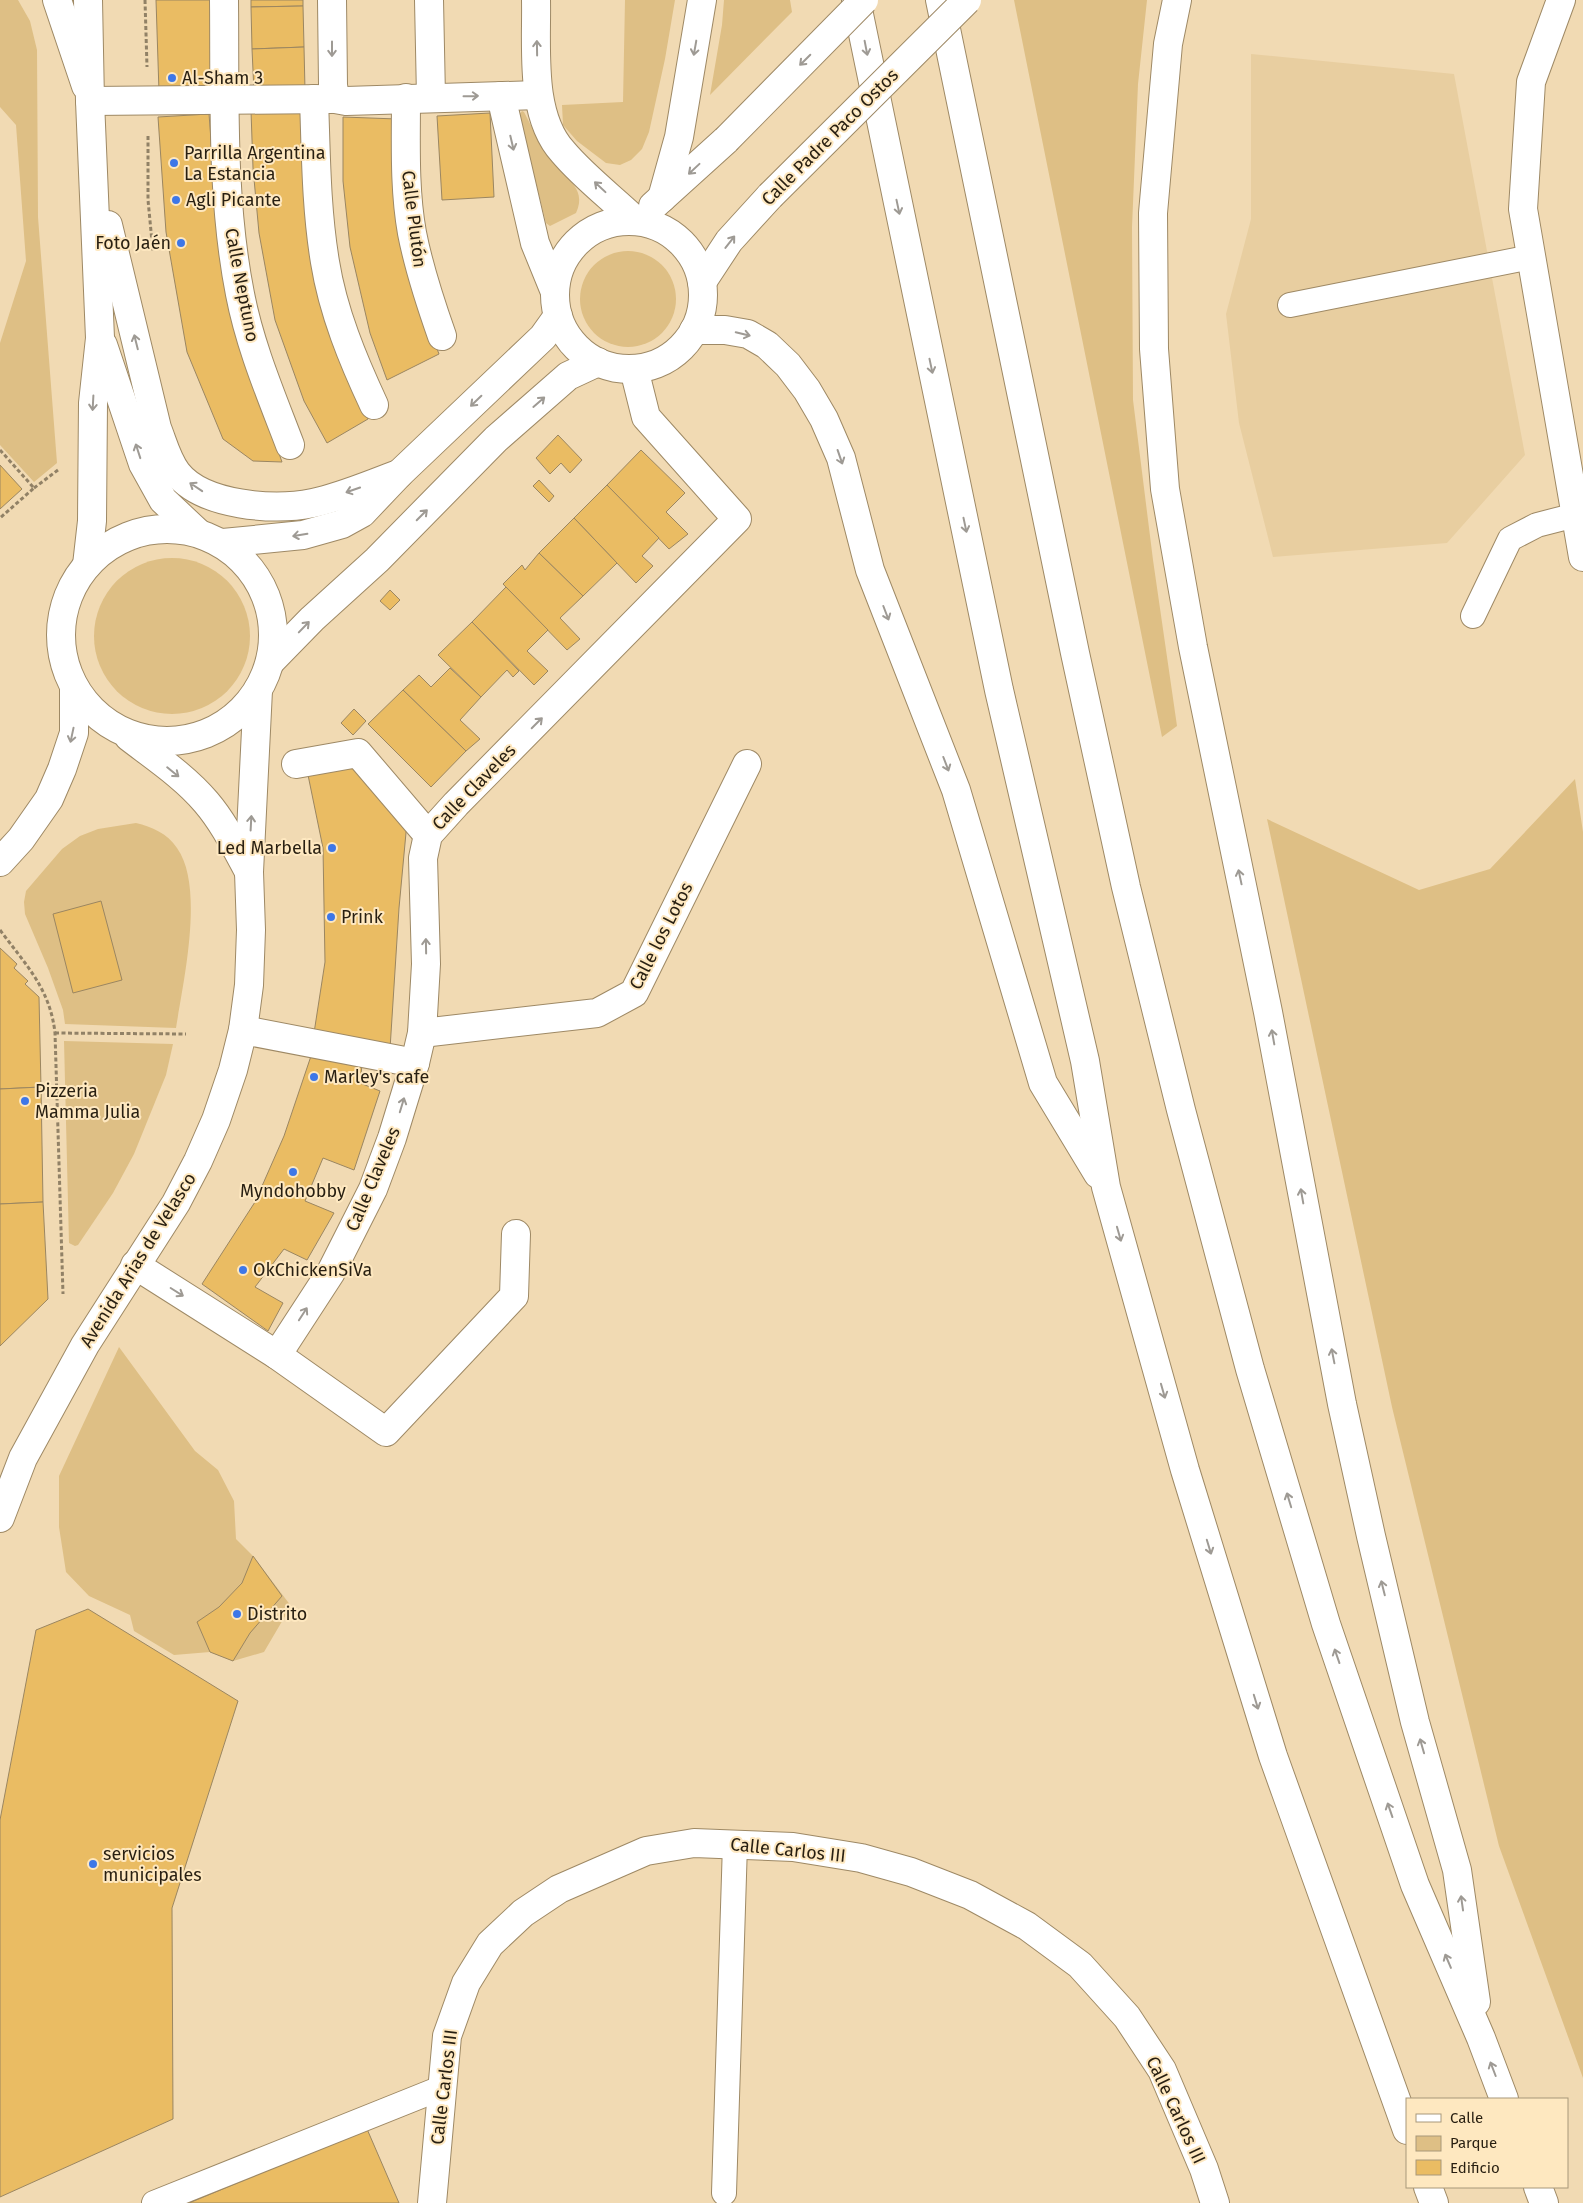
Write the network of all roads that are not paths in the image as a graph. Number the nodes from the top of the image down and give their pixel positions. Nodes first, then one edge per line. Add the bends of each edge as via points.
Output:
1 (57, 0) edge
2 (88, 0) edge
3 (224, 0) edge
4 (332, 0) edge
5 (429, 0) edge
6 (536, 0) edge
7 (702, 0) edge
8 (856, 0) edge
9 (864, 0) edge
10 (940, 0) edge
11 (967, 0) edge
12 (1177, 0) edge
13 (1561, 0) edge
14 (538, 95) junction
15 (501, 96) junction
16 (418, 98) junction
17 (325, 99) junction
18 (225, 100) junction
19 (90, 101) junction
20 (93, 164) junction
21 (662, 198) junction
22 (636, 221) junction
23 (1531, 257) junction
24 (702, 282) junction
25 (556, 304) junction
26 (1290, 305) dead end
27 (694, 330) junction
28 (442, 336) dead end
29 (100, 338) junction
30 (598, 362) junction
31 (634, 369) junction
32 (374, 405) dead end
33 (290, 445) dead end
34 (399, 474) junction
35 (1576, 514) junction
36 (197, 532) junction
37 (223, 543) junction
38 (1583, 557) edge
39 (87, 565) junction
40 (1473, 616) dead end
41 (270, 662) junction
42 (74, 686) junction
43 (258, 690) junction
44 (121, 731) junction
45 (296, 764) dead end
46 (747, 764) dead end
47 (428, 835) junction
48 (0, 862) edge
49 (249, 872) junction
50 (243, 1030) junction
51 (422, 1033) junction
52 (415, 1063) junction
53 (1106, 1187) junction
54 (516, 1234) dead end
55 (136, 1265) junction
56 (277, 1355) junction
57 (0, 1518) edge
58 (735, 1844) junction
59 (1481, 2038) junction
60 (441, 2088) junction
61 (1504, 2098) edge
62 (1406, 2127) edge
63 (1428, 2188) edge
64 (1538, 2188) edge
65 (724, 2193) dead end
66 (154, 2203) edge
67 (432, 2203) edge
68 (1215, 2203) edge
69 (1434, 2203) edge
70 (1544, 2203) edge

1 - 19 main road
2 - 19 main road
3 - 18 main road, Calle Neptuno
4 -> 17 main road via 333,85
5 - 16 main road, Calle Plutón
14 -> 6 main road
7 -> 21 main road via 679,137
8 -> 53 main road via 997,680 1085,1061
9 -> 21 main road, bridge via 726,140
59 -> 10 main road via 1415,1885 1326,1624 1250,1368 1181,1110 1126,887 1074,653
24 -> 11 main road, Calle Padre Paco Ostos, bridge via 730,241 770,196
59 -> 12 main road via 1457,1870 1415,1722 1342,1404 1268,1012 1193,647 1165,489 1154,350 1153,213 1168,44
13 - 23 main road via 1531,82 1523,209
14 - 15 main road
22 -> 14 main road via 562,151 546,123
16 -> 15 main road
15 -> 25 main road via 535,242
16 - 17 main road
16 - 28 main road, Calle Plutón via 407,177 412,231 422,281
17 - 18 main road
17 - 32 main road via 317,190 325,264 355,365
18 - 19 main road
18 - 33 main road, Calle Neptuno via 226,182 240,295 257,359
19 - 20 main road
20 - 29 main road
34 -> 20 main road via 313,503 286,506 223,500 201,491 178,474 168,460 157,428
21 - 22 main road
22 - 24 main road via 659,227 680,240 694,259
22 - 25 main road via 612,223 590,231 572,248 560,268
23 - 26 lane
23 - 35 main road
24 - 27 main road via 703,306
25 - 30 main road via 568,338 586,356
25 -> 34 main road via 543,337
27 - 31 main road via 679,350 658,364
27 -> 53 main road via 748,334 767,345 788,365 824,419 841,458 870,570 956,790 1043,1083
36 -> 29 main road via 163,500 143,464
29 -> 39 main road via 92,403 92,521
30 - 31 main road via 609,367
41 -> 30 main road via 377,560 496,439 568,376
47 -> 31 main road, Calle Claveles via 737,519 646,417
34 -> 37 main road via 362,513 342,524 303,535
35 - 38 main road
35 - 40 lane via 1537,525 1510,540
36 - 37 main road
36 - 39 main road via 168,528 139,532 112,544
37 - 41 main road via 250,567 267,597 274,632
39 - 42 main road via 70,592 62,623 63,656
41 - 43 main road
42 - 44 main road via 94,713
42 -> 48 main road via 74,733 62,769 49,799
43 - 44 main road via 240,714 214,731 184,741 152,741
49 -> 43 main road, Avenida Arias de Velasco
44 -> 49 main road, Avenida Arias de Velasco via 206,801 224,825
45 - 47 main road via 358,753
46 - 51 main road, Calle los Lotos via 634,993 597,1014
51 -> 47 main road, Calle Claveles via 426,964 423,858
49 - 50 main road, Avenida Arias de Velasco via 251,939
50 - 52 main road
50 - 55 main road, Avenida Arias de Velasco via 216,1120 198,1161 176,1203
51 - 52 main road, Calle Claveles
56 -> 52 main road, Calle Claveles via 331,1272 373,1190
53 -> 62 main road via 1185,1470 1273,1756
54 - 56 main road via 514,1296 386,1432
55 -> 56 main road
55 - 57 main road, Avenida Arias de Velasco via 85,1345 23,1458
58 - 60 main road, Calle Carlos III via 694,1843 646,1851 559,1889 523,1912 490,1944 466,1983 447,2036
58 - 65 lane
58 - 68 main road, Calle Carlos III via 794,1847 861,1858 911,1872 970,1895 1027,1926 1080,1965 1127,2017 1162,2070
61 -> 59 main road
60 - 66 lane
60 - 67 main road, Calle Carlos III
63 - 69 main road
64 - 70 main road

